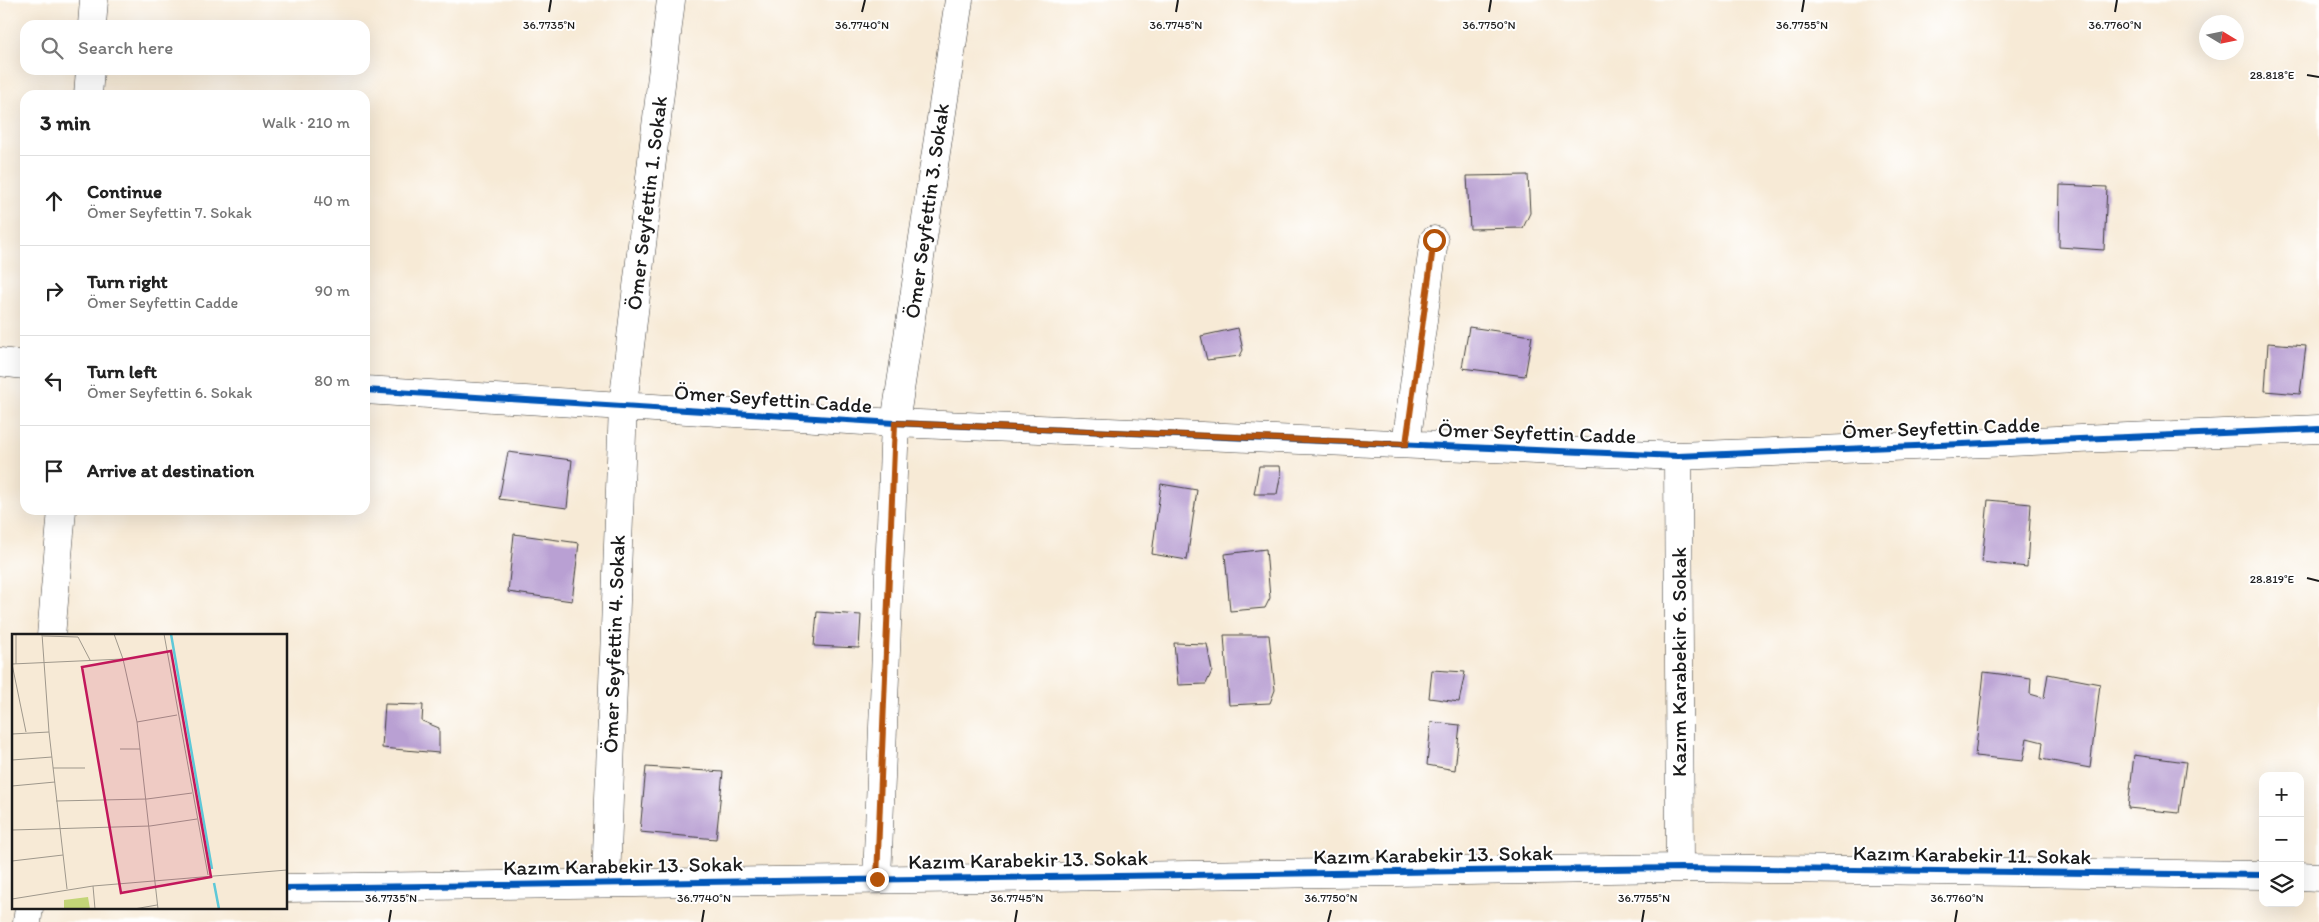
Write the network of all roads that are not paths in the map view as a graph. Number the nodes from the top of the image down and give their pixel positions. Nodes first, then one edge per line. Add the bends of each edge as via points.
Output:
1 (94, 0) edge
2 (671, 0) edge
3 (958, 0) edge
4 (92, 20) edge
5 (90, 75) edge
6 (88, 90) edge
7 (1434, 240) dead end
8 (0, 362) edge
9 (20, 364) edge
10 (370, 390) edge
11 (623, 406) junction
12 (895, 423) junction
13 (2319, 429) edge
14 (1406, 444) junction
15 (1678, 456) junction
16 (62, 515) edge
17 (51, 634) edge
18 (1680, 868) junction
19 (2259, 875) edge
20 (2304, 876) edge
21 (2319, 877) edge
22 (877, 879) junction
23 (606, 882) junction
24 (288, 888) edge

1 - 4 street
2 - 11 street, Ömer Seyfettin 1. Sokak
3 - 12 street, Ömer Seyfettin 3. Sokak
5 - 6 street
7 - 14 street
8 - 9 street
10 - 11 street, Ömer Seyfettin Cadde
11 - 12 street, Ömer Seyfettin Cadde
11 - 23 street, Ömer Seyfettin 4. Sokak
12 - 14 street, Ömer Seyfettin Cadde
12 - 22 street, Ömer Seyfettin 3. Sokak
13 - 15 street, Ömer Seyfettin Cadde
14 - 15 street, Ömer Seyfettin Cadde
15 - 18 street, Kazım Karabekir 6. Sokak
16 - 17 street
18 - 19 street, Kazım Karabekir 11. Sokak
18 - 22 street, Kazım Karabekir 13. Sokak
20 - 21 street
22 - 23 street, Kazım Karabekir 13. Sokak
23 - 24 street, Kazım Karabekir 13. Sokak

